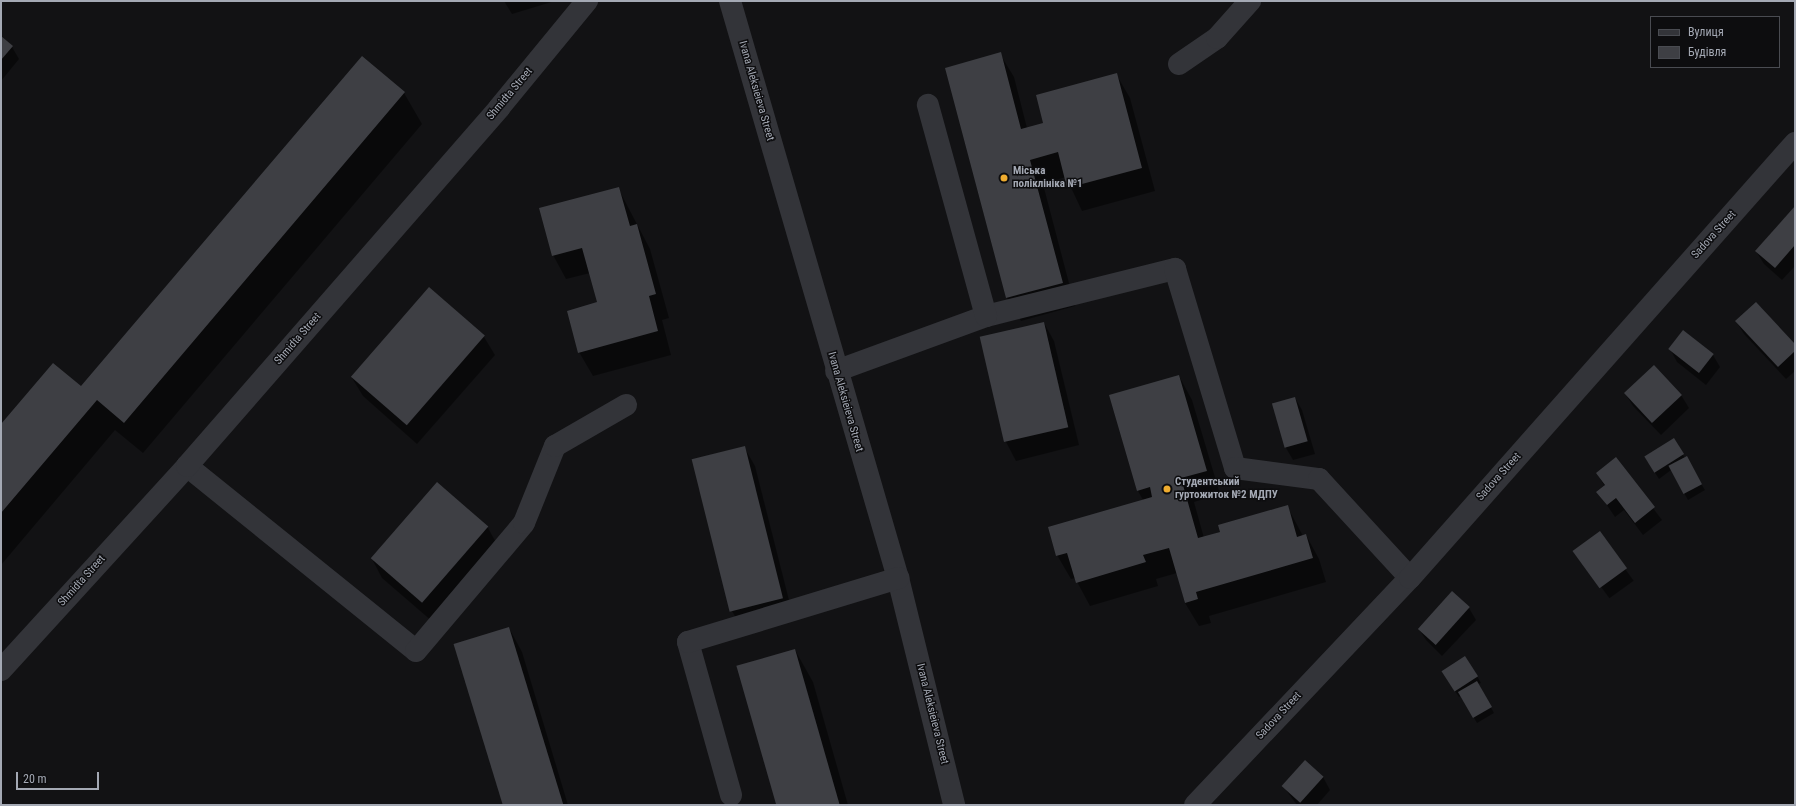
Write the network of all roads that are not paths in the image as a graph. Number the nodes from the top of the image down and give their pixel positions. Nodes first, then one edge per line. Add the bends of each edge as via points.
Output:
1 (587, 1) edge
2 (730, 1) edge
3 (1250, 1) edge
4 (1179, 64) dead end
5 (928, 105) dead end
6 (1795, 143) edge
7 (986, 316) junction
8 (836, 371) junction
9 (626, 405) dead end
10 (187, 466) junction
11 (898, 578) junction
12 (1410, 578) junction
13 (1, 670) edge
14 (731, 795) dead end
15 (954, 805) edge
16 (1195, 805) edge

1 - 10 street, Shmidta Street via 499,108
2 - 8 street, Ivana Aleksieieva Street
3 - 4 street via 1217,38
5 - 7 street
6 - 12 street, Sadova Street
7 - 8 street
7 - 12 street via 1175,269 1235,468 1319,479
8 - 11 street, Ivana Aleksieieva Street
9 - 10 street via 555,446 524,523 416,651
10 - 13 street, Shmidta Street
11 - 14 street via 688,642
11 - 15 street, Ivana Aleksieieva Street
12 - 16 street, Sadova Street

